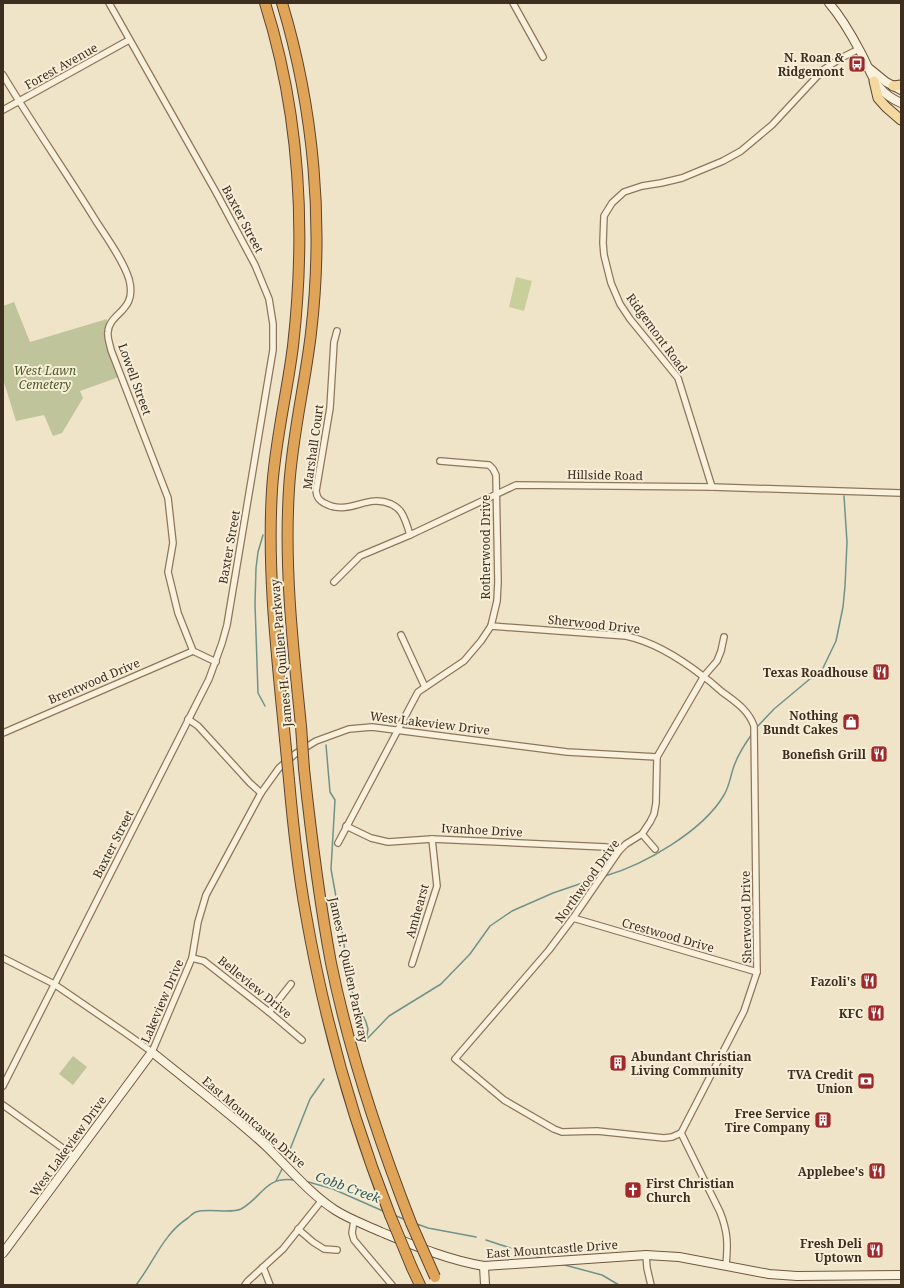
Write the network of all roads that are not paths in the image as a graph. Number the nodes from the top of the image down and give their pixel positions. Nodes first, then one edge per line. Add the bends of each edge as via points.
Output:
1 (109, 3) edge
2 (265, 3) edge
3 (282, 3) edge
4 (513, 3) edge
5 (829, 3) edge
6 (129, 40) junction
7 (859, 49) junction
8 (543, 57) dead end
9 (869, 68) junction
10 (3, 76) edge
11 (874, 82) junction
12 (898, 87) edge
13 (19, 102) junction
14 (901, 103) edge
15 (3, 110) edge
16 (901, 120) edge
17 (337, 331) dead end
18 (440, 461) dead end
19 (712, 487) junction
20 (901, 493) edge
21 (495, 496) junction
22 (410, 535) junction
23 (334, 582) dead end
24 (491, 626) junction
25 (400, 635) dead end
26 (724, 637) dead end
27 (193, 651) junction
28 (216, 662) junction
29 (704, 676) junction
30 (425, 687) junction
31 (188, 719) junction
32 (398, 730) junction
33 (3, 733) edge
34 (657, 757) junction
35 (261, 793) junction
36 (346, 826) junction
37 (642, 834) junction
38 (432, 839) junction
39 (338, 842) dead end
40 (655, 849) dead end
41 (619, 851) junction
42 (573, 918) junction
43 (3, 958) edge
44 (192, 958) junction
45 (412, 964) dead end
46 (758, 972) junction
47 (54, 984) junction
48 (291, 984) dead end
49 (270, 1012) junction
50 (302, 1040) dead end
51 (152, 1052) junction
52 (3, 1086) edge
53 (3, 1105) edge
54 (681, 1134) junction
55 (75, 1157) junction
56 (322, 1200) junction
57 (354, 1220) junction
58 (298, 1229) junction
59 (337, 1250) dead end
60 (3, 1253) edge
61 (646, 1255) junction
62 (726, 1265) junction
63 (484, 1266) junction
64 (262, 1267) junction
65 (901, 1274) edge
66 (437, 1281) edge
67 (245, 1285) edge
68 (270, 1285) edge
69 (392, 1285) edge
70 (420, 1285) edge
71 (485, 1285) edge
72 (651, 1285) edge

1 - 6 street, Baxter Street
2 - 70 highway, James H. Quillen Parkway, bridge via 288,97 298,178 300,230 297,310 275,458 271,519 271,584 297,863 324,1008 349,1099 390,1215
3 - 66 highway, James H. Quillen Parkway, bridge via 295,50 308,116 315,186 316,269 313,319 289,487 287,575 316,872 330,957 353,1051 393,1177
4 - 8 street
5 - 7 street
6 - 13 street, Forest Avenue
6 - 28 street, Baxter Street via 255,265 269,299 273,324 269,381 227,625
7 - 9 street
7 - 19 street, Ridgemont Road via 822,70 772,125 741,151 682,178 624,192 612,203 604,216 604,255 611,283 625,312 678,378
9 - 11 street
9 - 12 street
10 - 13 street, Lowell Street
11 - 14 street via 887,95
11 - 16 main road via 878,98
13 - 15 street, Forest Avenue
13 - 27 street, Lowell Street via 81,197 129,278 131,295 128,304 110,325 109,340 168,498 173,543 168,572 178,613
17 - 22 street, Marshall Court via 330,408 317,497 326,504 339,508 370,501 386,502 401,511
18 - 21 street, Rotherwood Drive via 489,465 496,475
19 - 20 street, Hillside Road
19 - 21 street, Hillside Road via 516,485
21 - 22 street, Hillside Road
21 - 24 street, Rotherwood Drive via 498,582
22 - 23 street, Hillside Road via 360,556
24 - 29 street, Sherwood Drive via 640,639 671,654
24 - 30 street, Rotherwood Drive via 464,661
25 - 30 street
26 - 29 street via 717,661
27 - 28 street
27 - 33 street, Brentwood Drive
28 - 31 street, Baxter Street
29 - 34 street
29 - 46 street, Sherwood Drive via 744,709 754,726
30 - 32 street, Rotherwood Drive via 418,692
31 - 35 street via 198,726
31 - 47 street, Baxter Street
32 - 34 street, West Lakeview Drive via 567,752
32 - 35 street, West Lakeview Drive via 372,727 349,729 316,741 279,768
32 - 36 street, Rotherwood Drive
34 - 37 street, Northwood Drive via 654,814
35 - 44 street, West Lakeview Drive via 206,895
36 - 38 street, Ivanhoe Drive via 379,841
36 - 39 street, Rotherwood Drive
37 - 40 street
37 - 41 street, Northwood Drive
38 - 41 street, Ivanhoe Drive via 606,847
38 - 45 street, Amhearst via 437,886
41 - 42 street, Northwood Drive
42 - 46 street, Crestwood Drive
42 - 54 street, Northwood Drive via 549,950 454,1059 504,1100 562,1132 597,1131 664,1138
43 - 47 street, East Mountcastle Drive
44 - 49 street, Belleview Drive via 204,960
44 - 51 street, Lakeview Drive
46 - 54 street, Sherwood Drive via 744,1011
47 - 51 street, East Mountcastle Drive
47 - 52 street, Baxter Street
48 - 49 street
49 - 50 street, Belleview Drive
51 - 55 street, West Lakeview Drive
51 - 56 street, East Mountcastle Drive via 235,1119
53 - 55 street
54 - 62 street via 724,1223 728,1240
55 - 60 street, West Lakeview Drive
56 - 57 street, East Mountcastle Drive
56 - 58 street
57 - 63 street, East Mountcastle Drive via 445,1258
57 - 69 street via 354,1240
58 - 59 street via 318,1246
58 - 64 street via 283,1249
61 - 62 street, East Mountcastle Drive via 679,1257
61 - 63 street, East Mountcastle Drive
61 - 72 street
62 - 65 street, East Mountcastle Drive via 769,1274 797,1276
63 - 71 street
64 - 67 street
64 - 68 street

